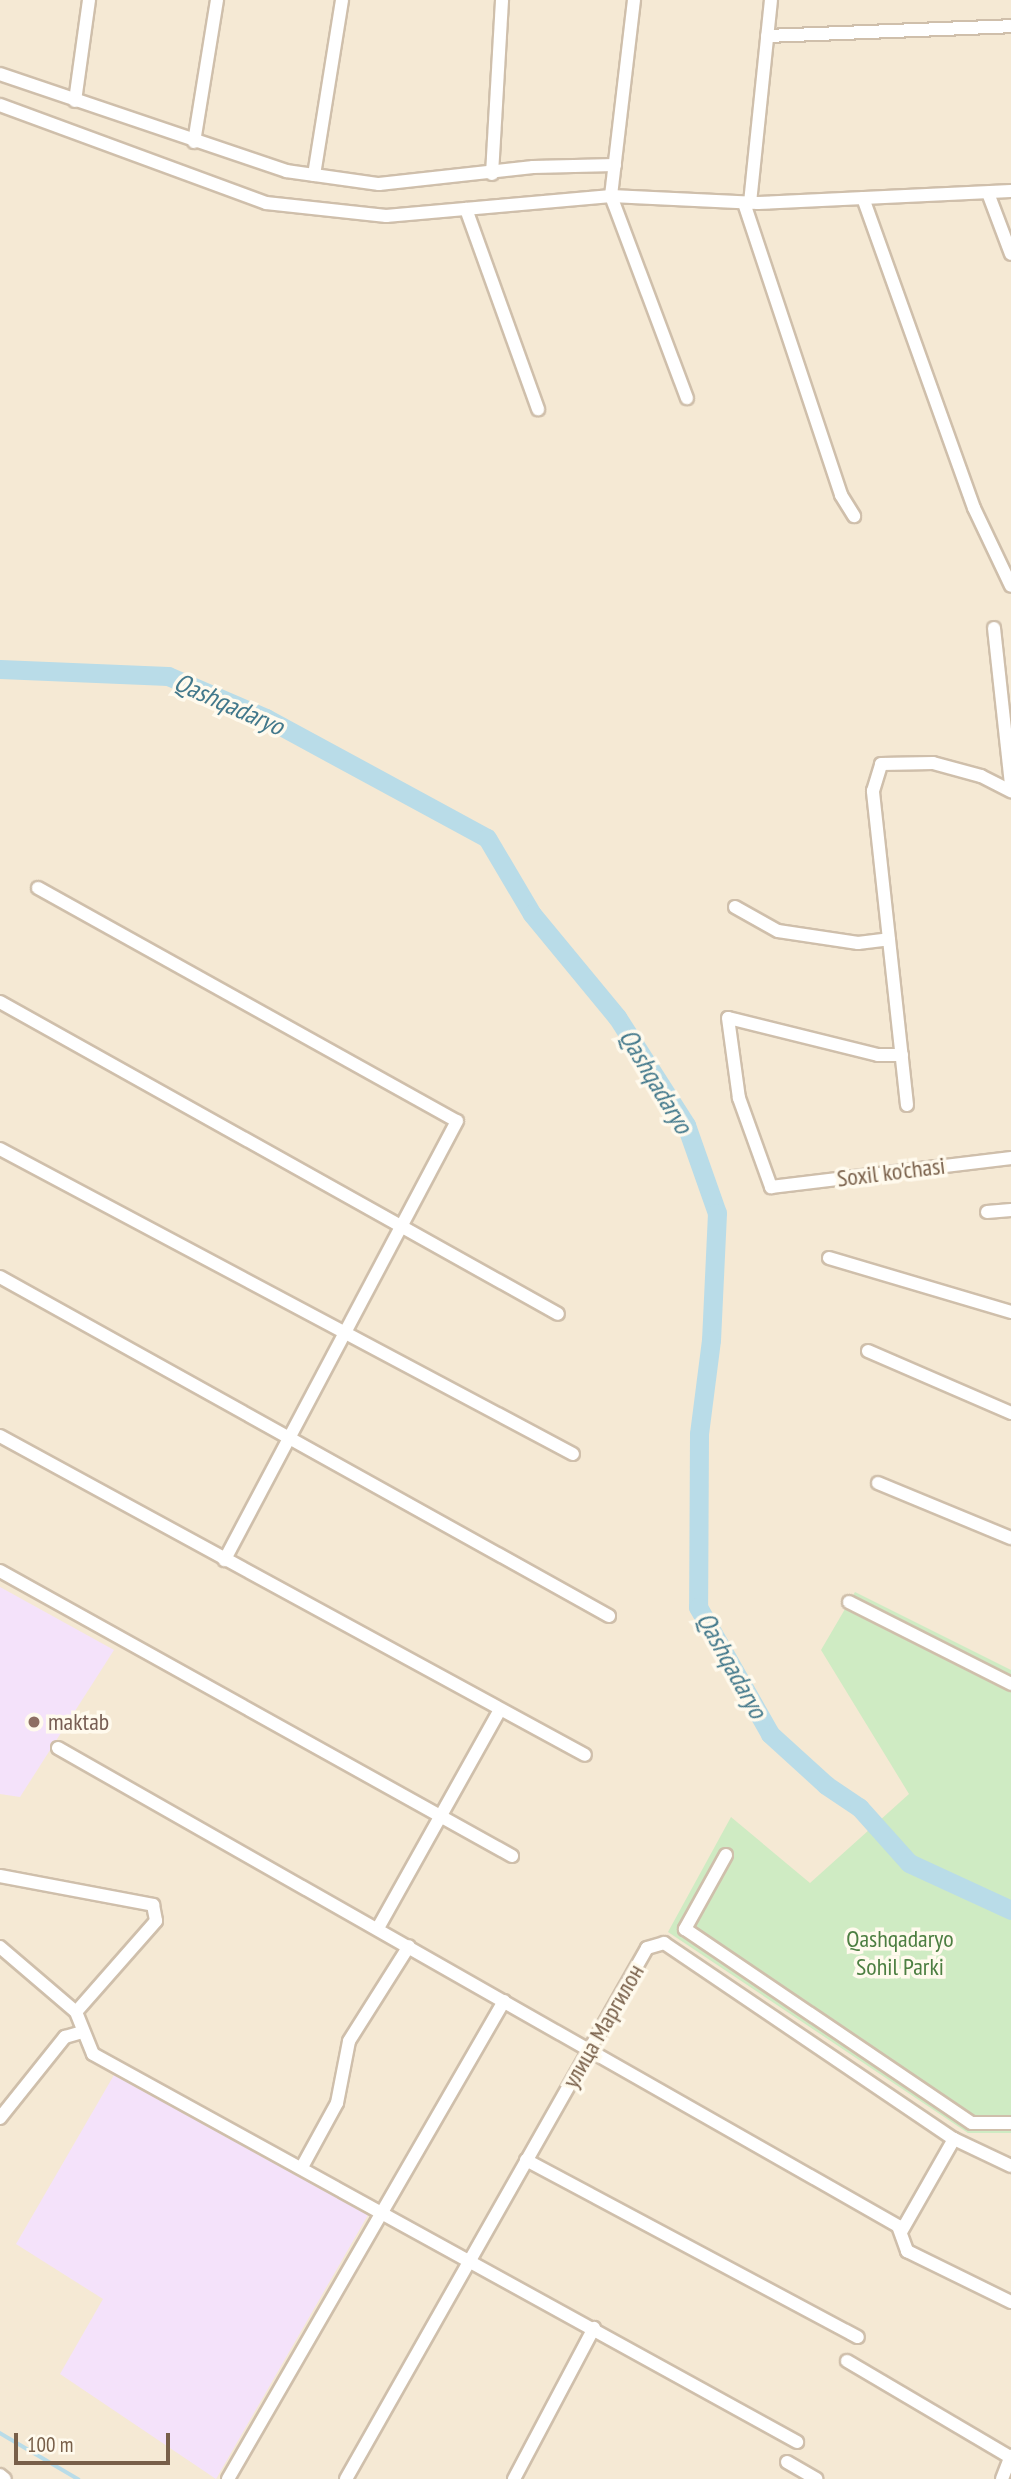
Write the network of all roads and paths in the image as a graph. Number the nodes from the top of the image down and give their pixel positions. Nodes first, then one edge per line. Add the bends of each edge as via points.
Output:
1 (89, 0) edge
2 (216, 0) edge
3 (342, 0) edge
4 (502, 0) edge
5 (634, 0) edge
6 (771, 0) edge
7 (1011, 26) edge
8 (767, 36) junction
9 (0, 74) edge
10 (75, 101) junction
11 (0, 105) edge
12 (194, 142) junction
13 (615, 165) junction
14 (492, 174) junction
15 (314, 175) junction
16 (1011, 191) edge
17 (988, 193) junction
18 (611, 196) junction
19 (863, 198) junction
20 (747, 203) junction
21 (466, 209) junction
22 (1011, 254) edge
23 (687, 398) dead end
24 (538, 409) dead end
25 (854, 516) dead end
26 (1011, 586) edge
27 (994, 628) dead end
28 (1006, 686) edge
29 (1011, 785) edge
30 (1011, 791) edge
31 (38, 888) dead end
32 (735, 907) dead end
33 (889, 939) junction
34 (0, 1002) edge
35 (901, 1055) junction
36 (907, 1105) dead end
37 (0, 1149) edge
38 (1011, 1158) edge
39 (1011, 1210) edge
40 (987, 1212) dead end
41 (401, 1226) junction
42 (830, 1258) dead end
43 (0, 1277) edge
44 (1011, 1312) edge
45 (558, 1314) dead end
46 (342, 1335) junction
47 (868, 1351) dead end
48 (1011, 1413) edge
49 (0, 1436) edge
50 (288, 1439) junction
51 (573, 1454) dead end
52 (878, 1483) dead end
53 (1011, 1538) edge
54 (225, 1560) junction
55 (0, 1572) edge
56 (849, 1602) dead end
57 (608, 1616) dead end
58 (1011, 1685) edge
59 (500, 1710) junction
60 (58, 1748) dead end
61 (585, 1755) dead end
62 (440, 1818) junction
63 (512, 1856) dead end
64 (726, 1856) dead end
65 (0, 1876) edge
66 (378, 1928) junction
67 (410, 1946) junction
68 (0, 1947) edge
69 (503, 2001) junction
70 (76, 2012) junction
71 (82, 2032) junction
72 (589, 2051) junction
73 (0, 2118) edge
74 (1011, 2123) edge
75 (954, 2139) junction
76 (526, 2160) junction
77 (1011, 2166) edge
78 (302, 2167) junction
79 (382, 2215) junction
80 (901, 2232) junction
81 (470, 2258) junction
82 (1011, 2302) edge
83 (594, 2328) junction
84 (858, 2337) dead end
85 (846, 2361) dead end
86 (797, 2442) dead end
87 (1011, 2456) edge
88 (786, 2462) dead end
89 (0, 2475) edge
90 (5, 2479) edge
91 (228, 2479) edge
92 (346, 2479) edge
93 (513, 2479) edge
94 (816, 2479) edge
95 (1002, 2479) edge

1 - 10 street
2 - 12 street
3 - 15 street
4 - 14 street
5 - 13 street
6 - 8 street
7 - 8 street
8 - 20 street
9 - 10 street
10 - 12 street
11 - 21 street via 266,203 386,216
12 - 15 street via 286,171
13 - 14 street via 533,167
13 - 18 street
14 - 15 street via 379,184
16 - 17 street
17 - 19 street
17 - 22 street
18 - 20 street
18 - 21 street
18 - 23 street
19 - 20 street
19 - 26 street via 974,508
20 - 25 street via 841,495
21 - 24 street
27 - 28 street
28 - 29 street
30 - 33 street via 981,776 933,763 881,765 873,791
31 - 41 street via 457,1121
32 - 33 street via 778,931 858,943
33 - 35 street
34 - 41 street
35 - 36 street
35 - 38 street, Soxil ko'chasi via 878,1055 728,1018 739,1098 771,1187
37 - 46 street
39 - 40 street
41 - 45 street
41 - 46 street
42 - 44 street
43 - 50 street
46 - 50 street
46 - 51 street
47 - 48 street
49 - 54 street
50 - 54 street
50 - 57 street
52 - 53 street
54 - 59 street
55 - 62 street
56 - 58 street
59 - 61 street
59 - 62 street
60 - 66 street
62 - 63 street
62 - 66 street
64 - 74 street via 685,1929 972,2123
65 - 70 street via 153,1905 156,1921
66 - 67 street
67 - 69 street
67 - 78 street via 349,2041 337,2103
68 - 70 street
69 - 72 street
69 - 79 street
70 - 71 street
71 - 73 street via 65,2037
71 - 78 street via 93,2054
72 - 75 street, улица Маргилон via 648,1948 664,1943
72 - 76 street, улица Маргилон
72 - 80 street via 898,2226
75 - 77 street, улица Маргилон
75 - 80 street
76 - 81 street, улица Маргилон
76 - 84 street
78 - 79 street
79 - 81 street
79 - 91 street
80 - 82 street via 907,2250
81 - 83 street
81 - 92 street, улица Маргилон
83 - 86 street
83 - 93 street
85 - 87 street
87 - 95 street
88 - 94 street
89 - 90 street

